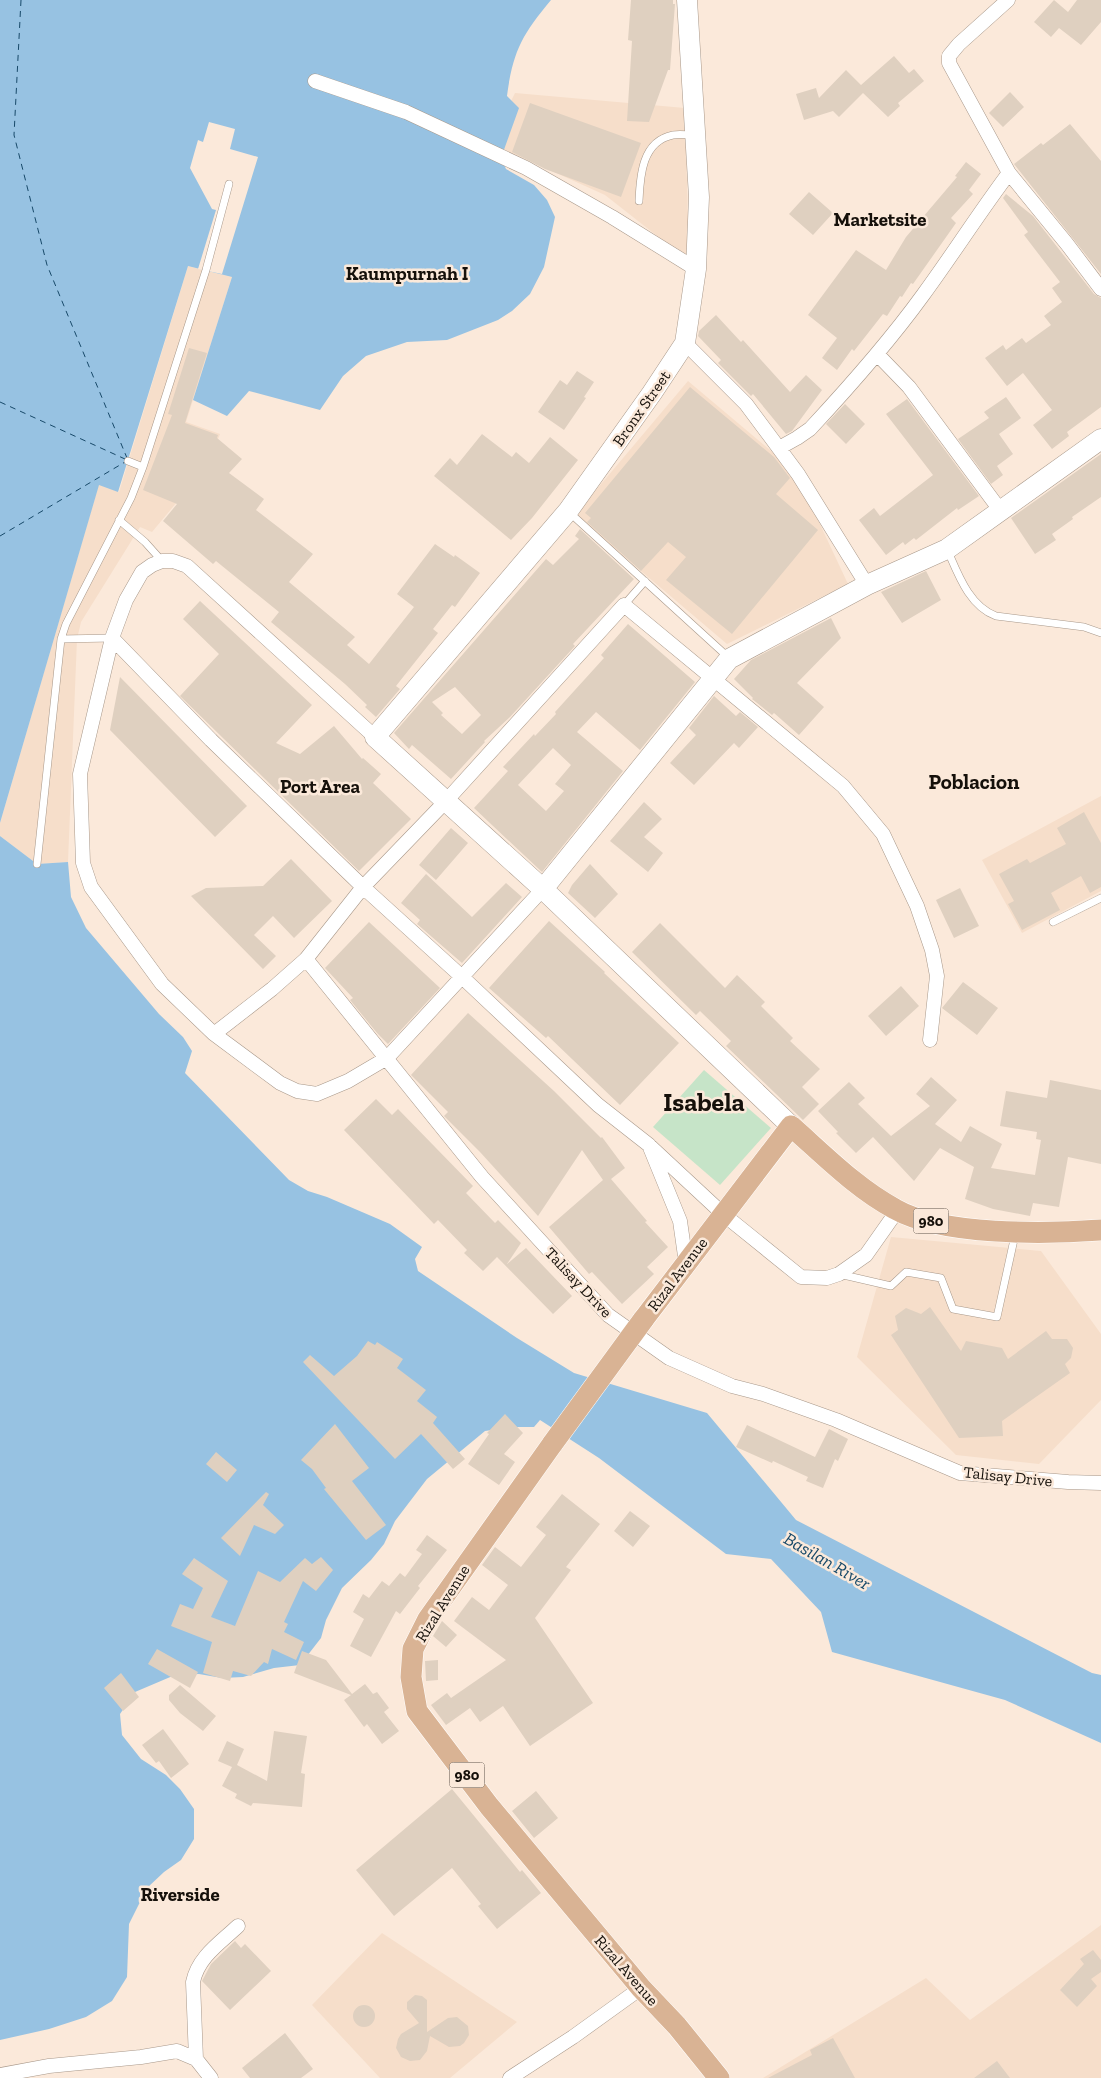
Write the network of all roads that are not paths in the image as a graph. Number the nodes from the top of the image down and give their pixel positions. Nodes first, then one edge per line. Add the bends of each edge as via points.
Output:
1 (687, 0) edge
2 (1008, 0) edge
3 (315, 81) dead end
4 (696, 134) junction
5 (1009, 173) junction
6 (229, 184) dead end
7 (639, 201) dead end
8 (696, 269) junction
9 (1101, 289) edge
10 (685, 343) junction
11 (877, 354) junction
12 (1101, 440) edge
13 (778, 448) junction
14 (128, 461) dead end
15 (143, 467) junction
16 (1000, 510) junction
17 (568, 511) junction
18 (119, 520) junction
19 (947, 550) junction
20 (162, 561) junction
21 (645, 581) junction
22 (867, 585) junction
23 (624, 605) junction
24 (1101, 633) edge
25 (112, 638) junction
26 (61, 639) junction
27 (730, 659) junction
28 (714, 678) junction
29 (375, 737) junction
30 (446, 801) junction
31 (37, 864) dead end
32 (364, 887) junction
33 (543, 889) junction
34 (1101, 898) edge
35 (1053, 922) dead end
36 (306, 959) junction
37 (461, 976) junction
38 (214, 1034) junction
39 (930, 1040) dead end
40 (387, 1058) junction
41 (792, 1126) junction
42 (649, 1145) junction
43 (897, 1211) junction
44 (723, 1214) junction
45 (1101, 1230) edge
46 (1016, 1231) junction
47 (686, 1262) junction
48 (839, 1274) junction
49 (1101, 1483) edge
50 (238, 1926) dead end
51 (641, 1988) junction
52 (196, 2059) junction
53 (0, 2075) edge
54 (211, 2078) edge
55 (510, 2078) edge
56 (719, 2078) edge

1 - 4 street, Bronx Street
2 - 5 street via 959,44 950,56 950,63
3 - 8 street via 406,112 526,168
4 - 7 lane via 672,135 652,147 640,178
4 - 8 street, Bronx Street via 699,197
5 - 9 street
5 - 11 street
6 - 15 lane via 206,270
8 - 10 street, Bronx Street
10 - 13 street via 746,404
10 - 17 street, Bronx Street
11 - 13 street via 810,429
11 - 16 street via 909,387
12 - 16 street
13 - 22 street via 798,474
14 - 15 lane
15 - 18 lane
16 - 19 street
17 - 21 lane
17 - 29 street, Bronx Street
18 - 20 lane
18 - 26 lane
19 - 22 street
19 - 24 lane via 963,584 985,612 1084,627
20 - 25 street via 142,572 126,600
20 - 29 street via 187,566
21 - 23 lane
21 - 27 lane
22 - 27 street
23 - 28 street
23 - 30 street
25 - 26 lane
25 - 32 street via 211,740
25 - 38 street via 80,774 83,863 90,887 162,984
26 - 31 lane
27 - 28 street
28 - 33 street
28 - 39 street via 843,786 883,834 918,906 932,950 936,976
29 - 30 street
30 - 32 street
30 - 33 street
32 - 36 street
32 - 37 street
33 - 37 street
33 - 41 street
34 - 35 lane
36 - 38 street
36 - 40 street, Talisay Drive
37 - 40 street
37 - 42 street via 598,1105
38 - 40 street via 280,1083 297,1091 317,1094 348,1081
40 - 49 street, Talisay Drive via 482,1177 608,1315 669,1358 732,1386 836,1420 960,1473
41 - 43 main road, 980 via 858,1184
41 - 44 main road, Rizal Avenue / 980
42 - 44 street
42 - 47 street via 680,1221
43 - 46 main road, 980 via 953,1226
43 - 48 street via 866,1255
44 - 47 main road, Rizal Avenue / 980
44 - 48 street via 801,1276 827,1278
45 - 46 main road, 980
46 - 48 lane via 997,1316 953,1309 941,1278 906,1272 891,1286
47 - 51 main road, Rizal Avenue / 980, bridge via 428,1619 413,1649 411,1677 417,1710 490,1806
50 - 52 street via 195,1970 192,1982
51 - 55 street
51 - 56 main road, Rizal Avenue / 980
52 - 53 street via 177,2051
52 - 54 street

